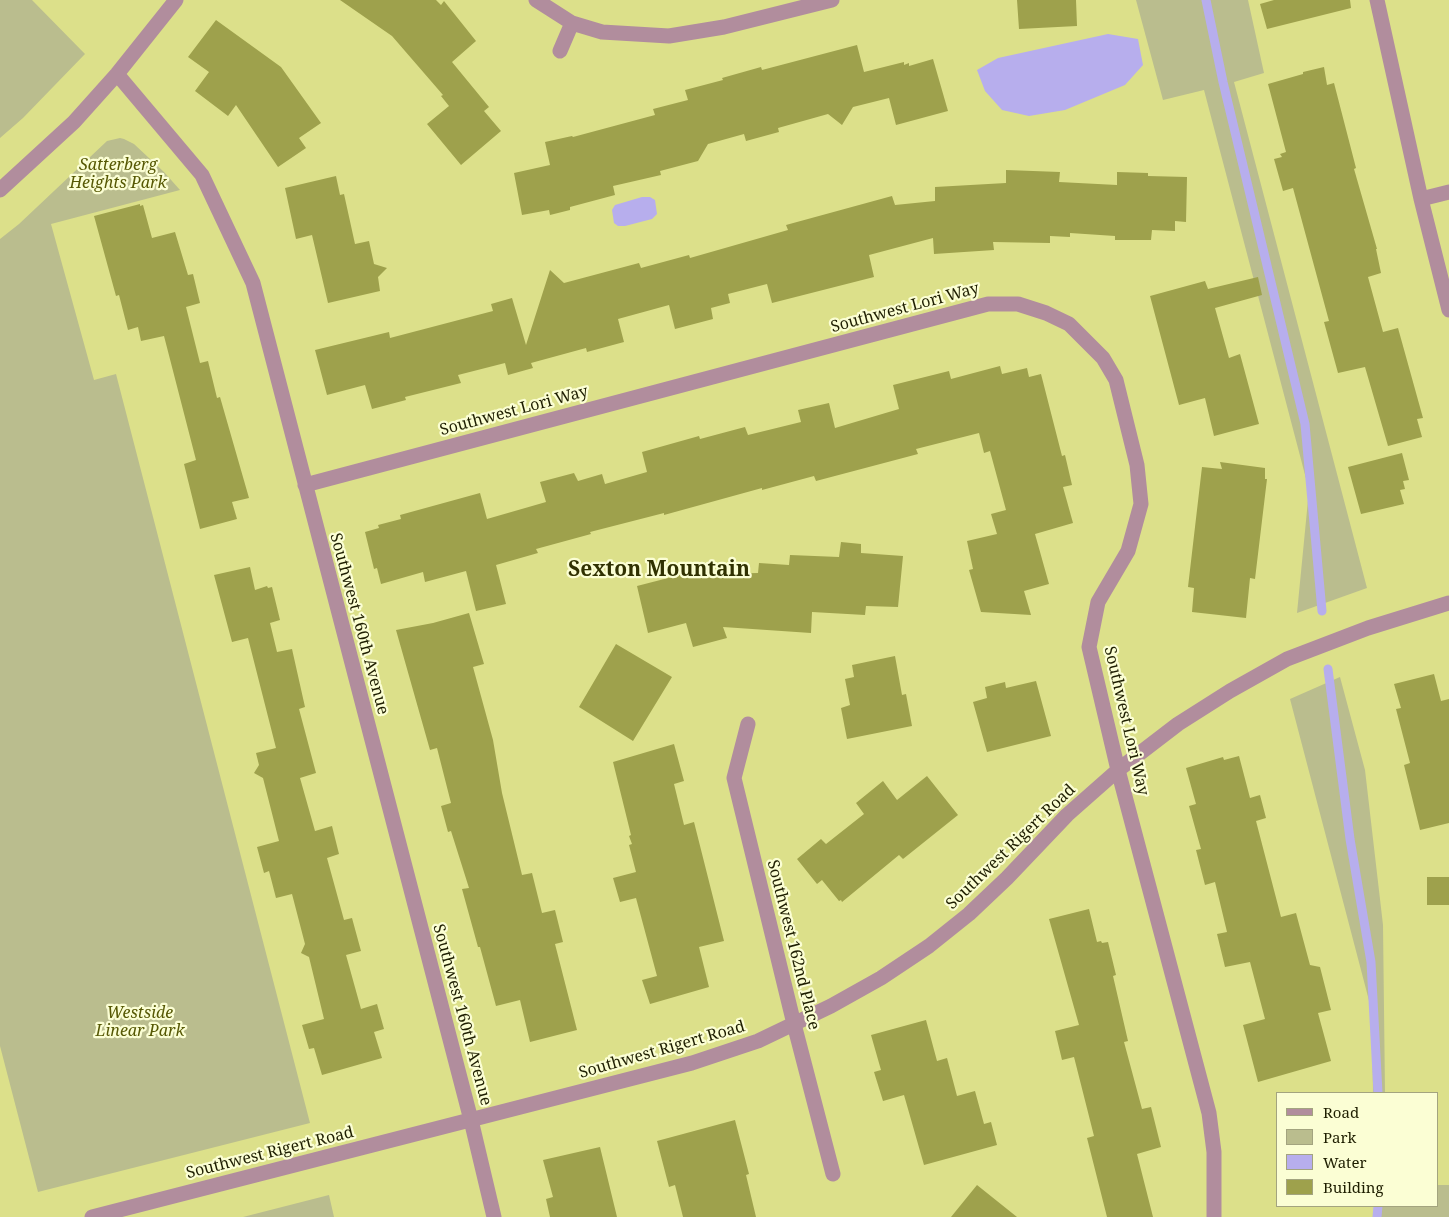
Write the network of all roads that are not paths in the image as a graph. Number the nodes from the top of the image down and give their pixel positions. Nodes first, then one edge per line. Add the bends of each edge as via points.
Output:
1 (176, 0) edge
2 (536, 0) edge
3 (832, 0) edge
4 (1377, 0) edge
5 (572, 23) junction
6 (560, 51) dead end
7 (117, 74) junction
8 (0, 190) edge
9 (1449, 192) edge
10 (1421, 199) junction
11 (1449, 310) edge
12 (305, 485) junction
13 (1449, 603) edge
14 (748, 724) dead end
15 (1118, 770) junction
16 (794, 1024) junction
17 (471, 1120) junction
18 (833, 1174) dead end
19 (92, 1217) edge
20 (494, 1217) edge
21 (1214, 1217) edge

1 - 7 street
2 - 5 street
3 - 5 street via 724,27 669,36 602,32
4 - 10 street
5 - 6 street
7 - 8 street via 74,122
7 - 12 street, Southwest 160th Avenue via 202,175 253,284
9 - 10 street
10 - 11 street
12 - 15 street, Southwest Lori Way via 988,304 1018,304 1046,313 1069,324 1103,358 1116,380 1137,465 1141,504 1128,551 1098,602 1089,647
12 - 17 street, Southwest 160th Avenue
13 - 15 street, Southwest Rigert Road via 1368,628 1287,659 1178,724
14 - 16 street, Southwest 162nd Place via 734,778
15 - 16 street, Southwest Rigert Road via 1067,815 969,914 929,946 881,978
15 - 21 street, Southwest Lori Way via 1209,1113 1214,1152
16 - 17 street, Southwest Rigert Road via 758,1041 692,1063
16 - 18 street, Southwest 162nd Place
17 - 19 street, Southwest Rigert Road
17 - 20 street, Southwest 160th Avenue

